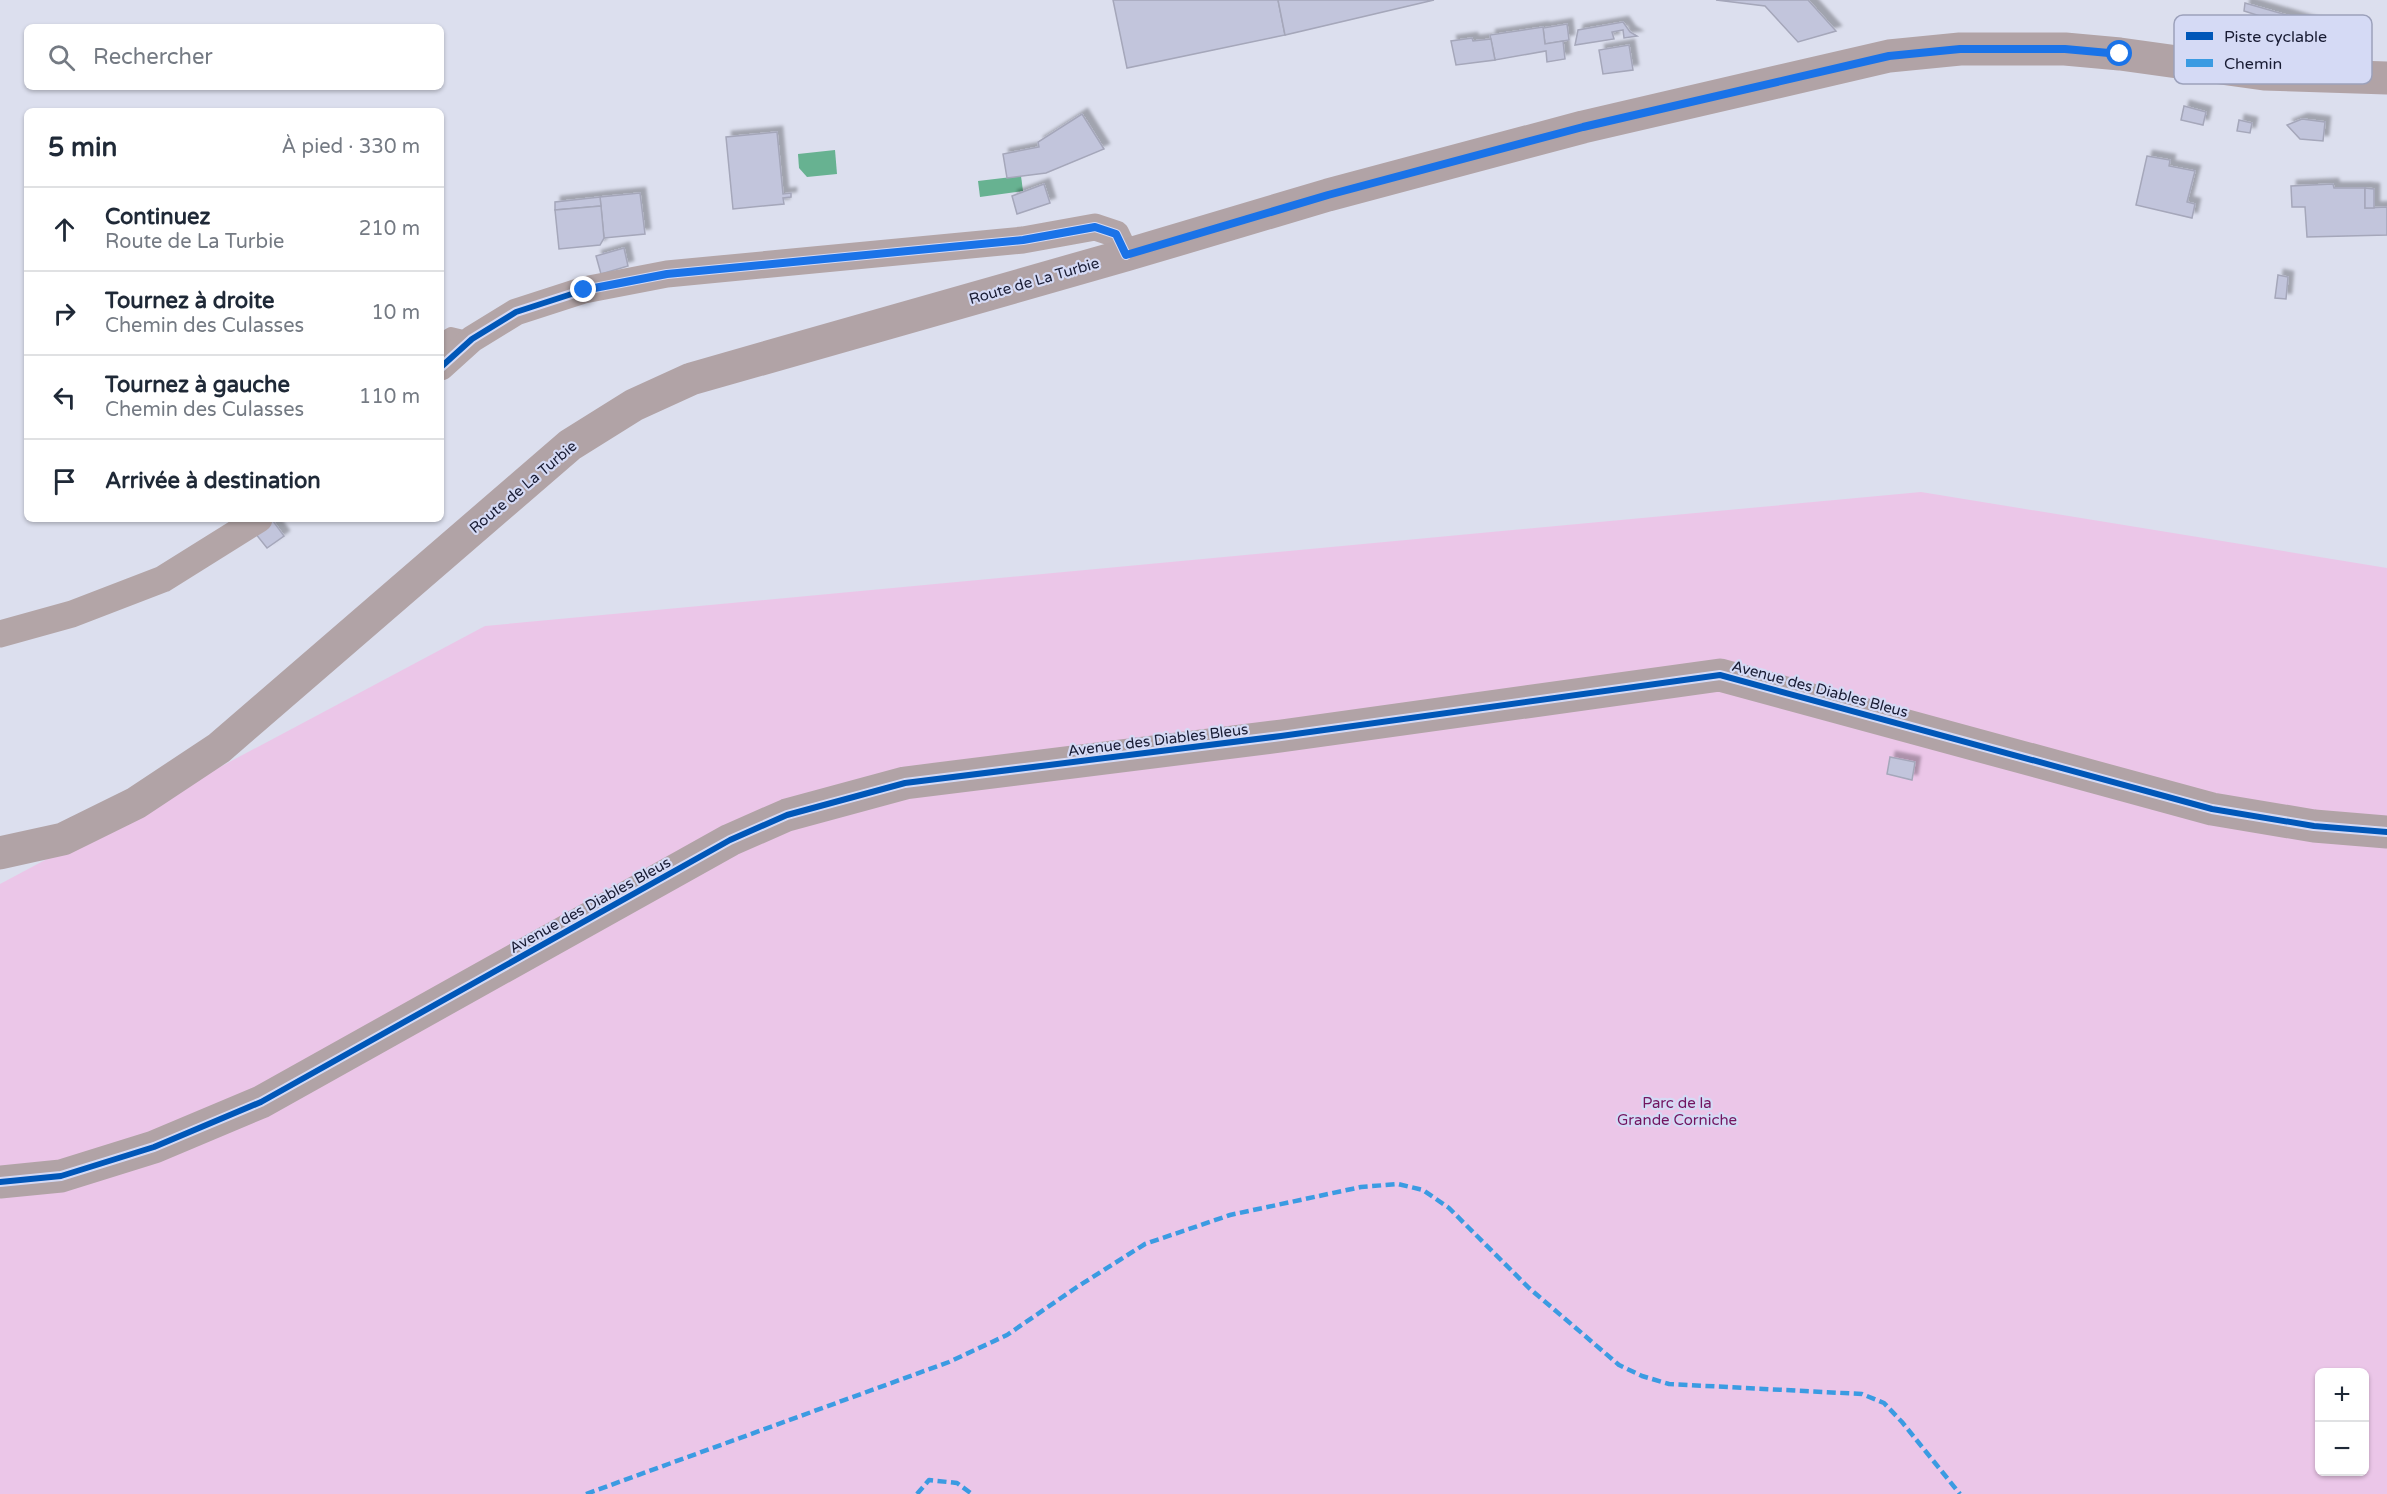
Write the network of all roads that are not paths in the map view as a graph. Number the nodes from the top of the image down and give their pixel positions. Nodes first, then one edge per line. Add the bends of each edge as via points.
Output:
1 (2174, 62) edge
2 (2372, 78) edge
3 (2387, 78) edge
4 (1126, 255) junction
5 (444, 338) edge
6 (472, 339) junction
7 (444, 364) edge
8 (254, 522) edge
9 (0, 634) edge
10 (2387, 832) edge
11 (0, 853) edge
12 (0, 1182) edge

1 - 4 main road, Route de La Turbie via 2065,49 1960,49 1889,56 1583,127 1328,195
2 - 3 main road, Route de La Turbie
4 - 6 street via 1116,234 1095,227 1023,240 667,274 584,290 516,312
4 - 11 main road, Route de La Turbie via 691,379 634,405 570,445 219,748 136,803 63,839
5 - 6 lane via 451,334
6 - 7 street
8 - 9 street via 163,579 72,614
10 - 12 main road, Avenue des Diables Bleus via 2314,826 2212,809 1720,675 905,783 787,815 730,840 261,1102 154,1147 61,1176

